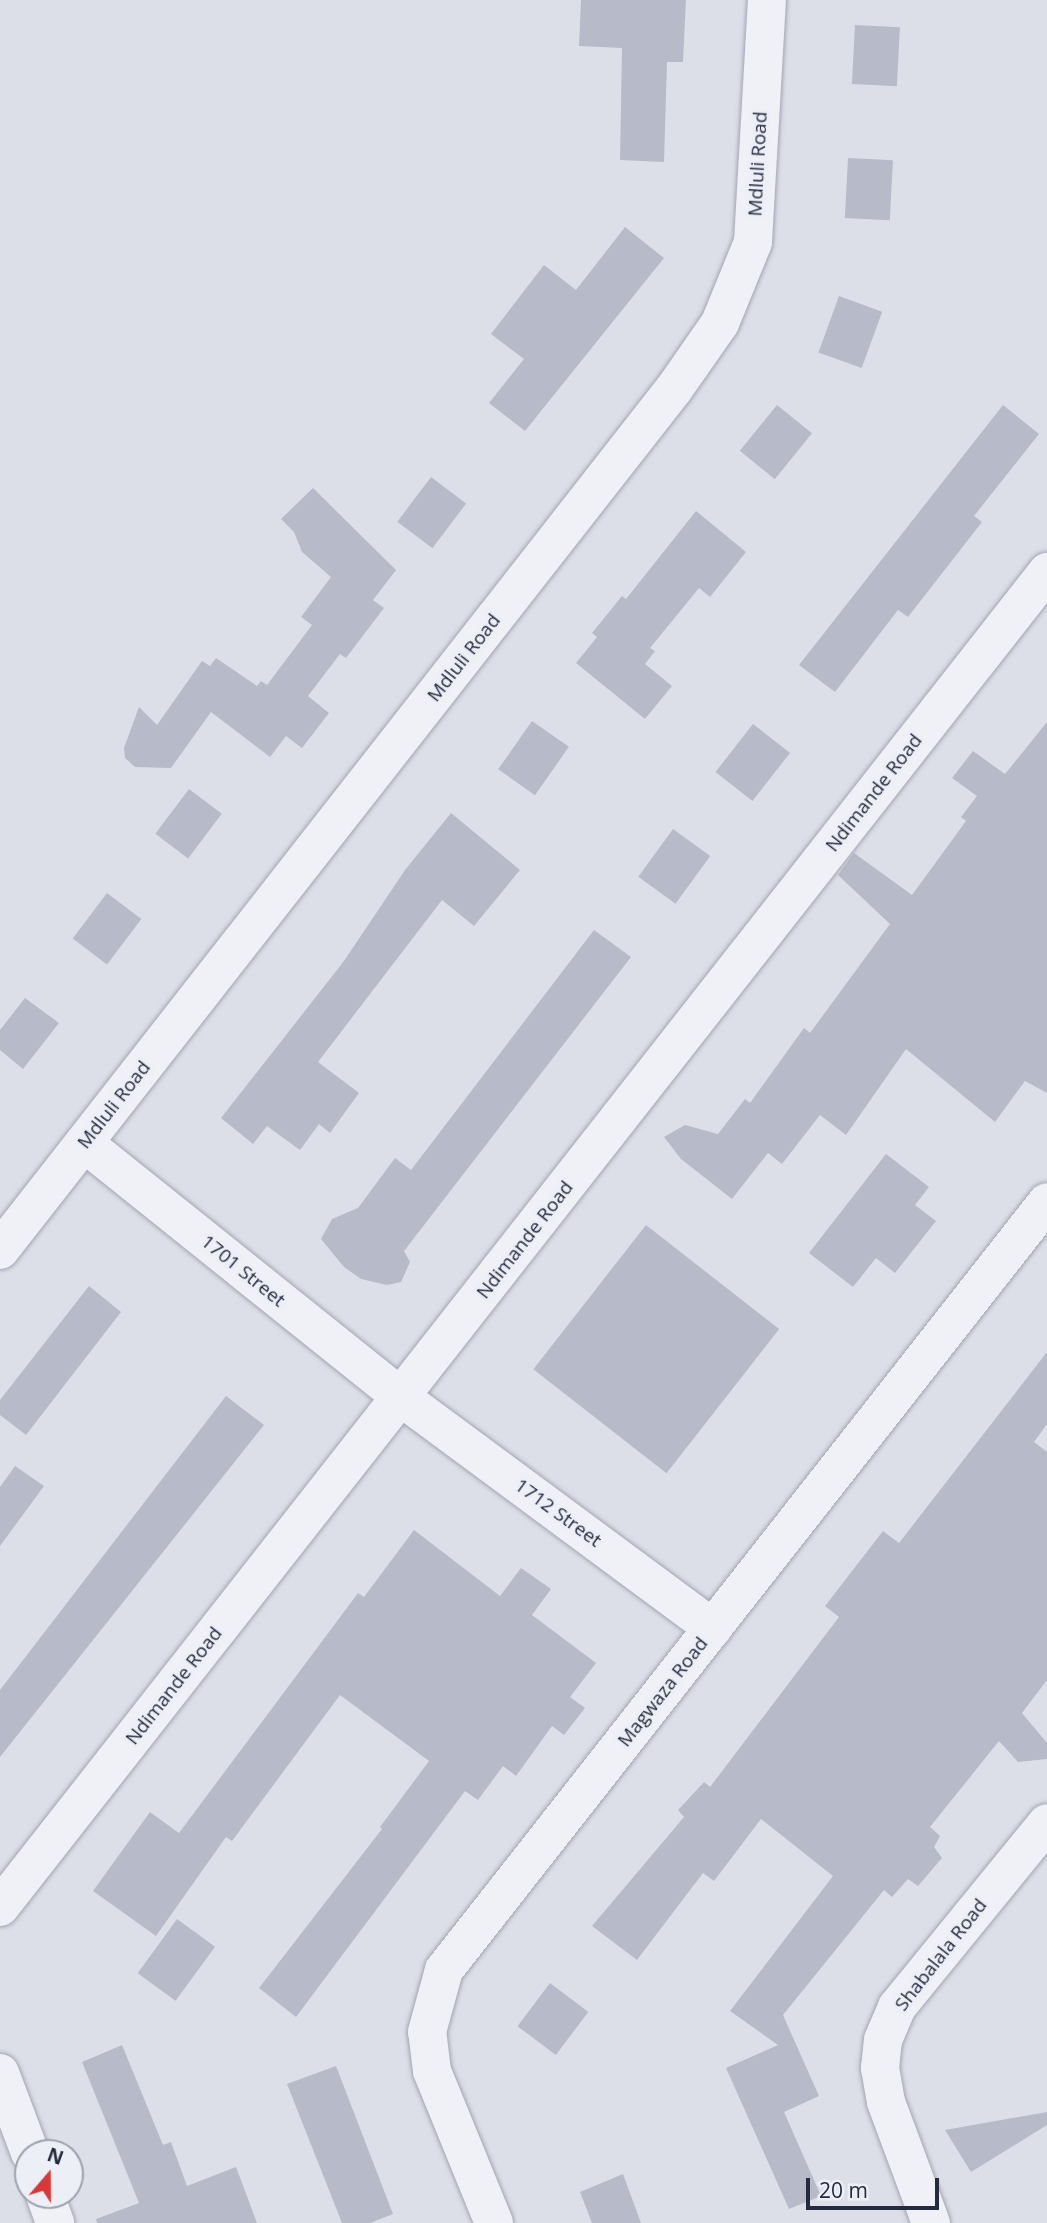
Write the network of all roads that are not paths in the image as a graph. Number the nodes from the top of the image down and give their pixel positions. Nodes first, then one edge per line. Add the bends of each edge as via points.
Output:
1 (767, 0) edge
2 (1047, 572) edge
3 (84, 1143) junction
4 (1047, 1202) edge
5 (0, 1250) edge
6 (402, 1398) junction
7 (713, 1628) junction
8 (1047, 1823) edge
9 (0, 1907) edge
10 (0, 2073) edge
11 (25, 2139) edge
12 (494, 2223) edge
13 (931, 2223) edge

1 - 3 street, Mdluli Road via 753,242 720,323 674,389
2 - 6 street, Ndimande Road
3 - 5 street, Mdluli Road
3 - 6 street, 1701 Street
4 - 7 street, Magwaza Road
6 - 7 street, 1712 Street
6 - 9 street, Ndimande Road
7 - 12 street, Magwaza Road via 444,1970 431,2003 427,2032 432,2071
8 - 13 street, Shabalala Road via 897,2007 883,2040 880,2068 886,2102
10 - 11 street

